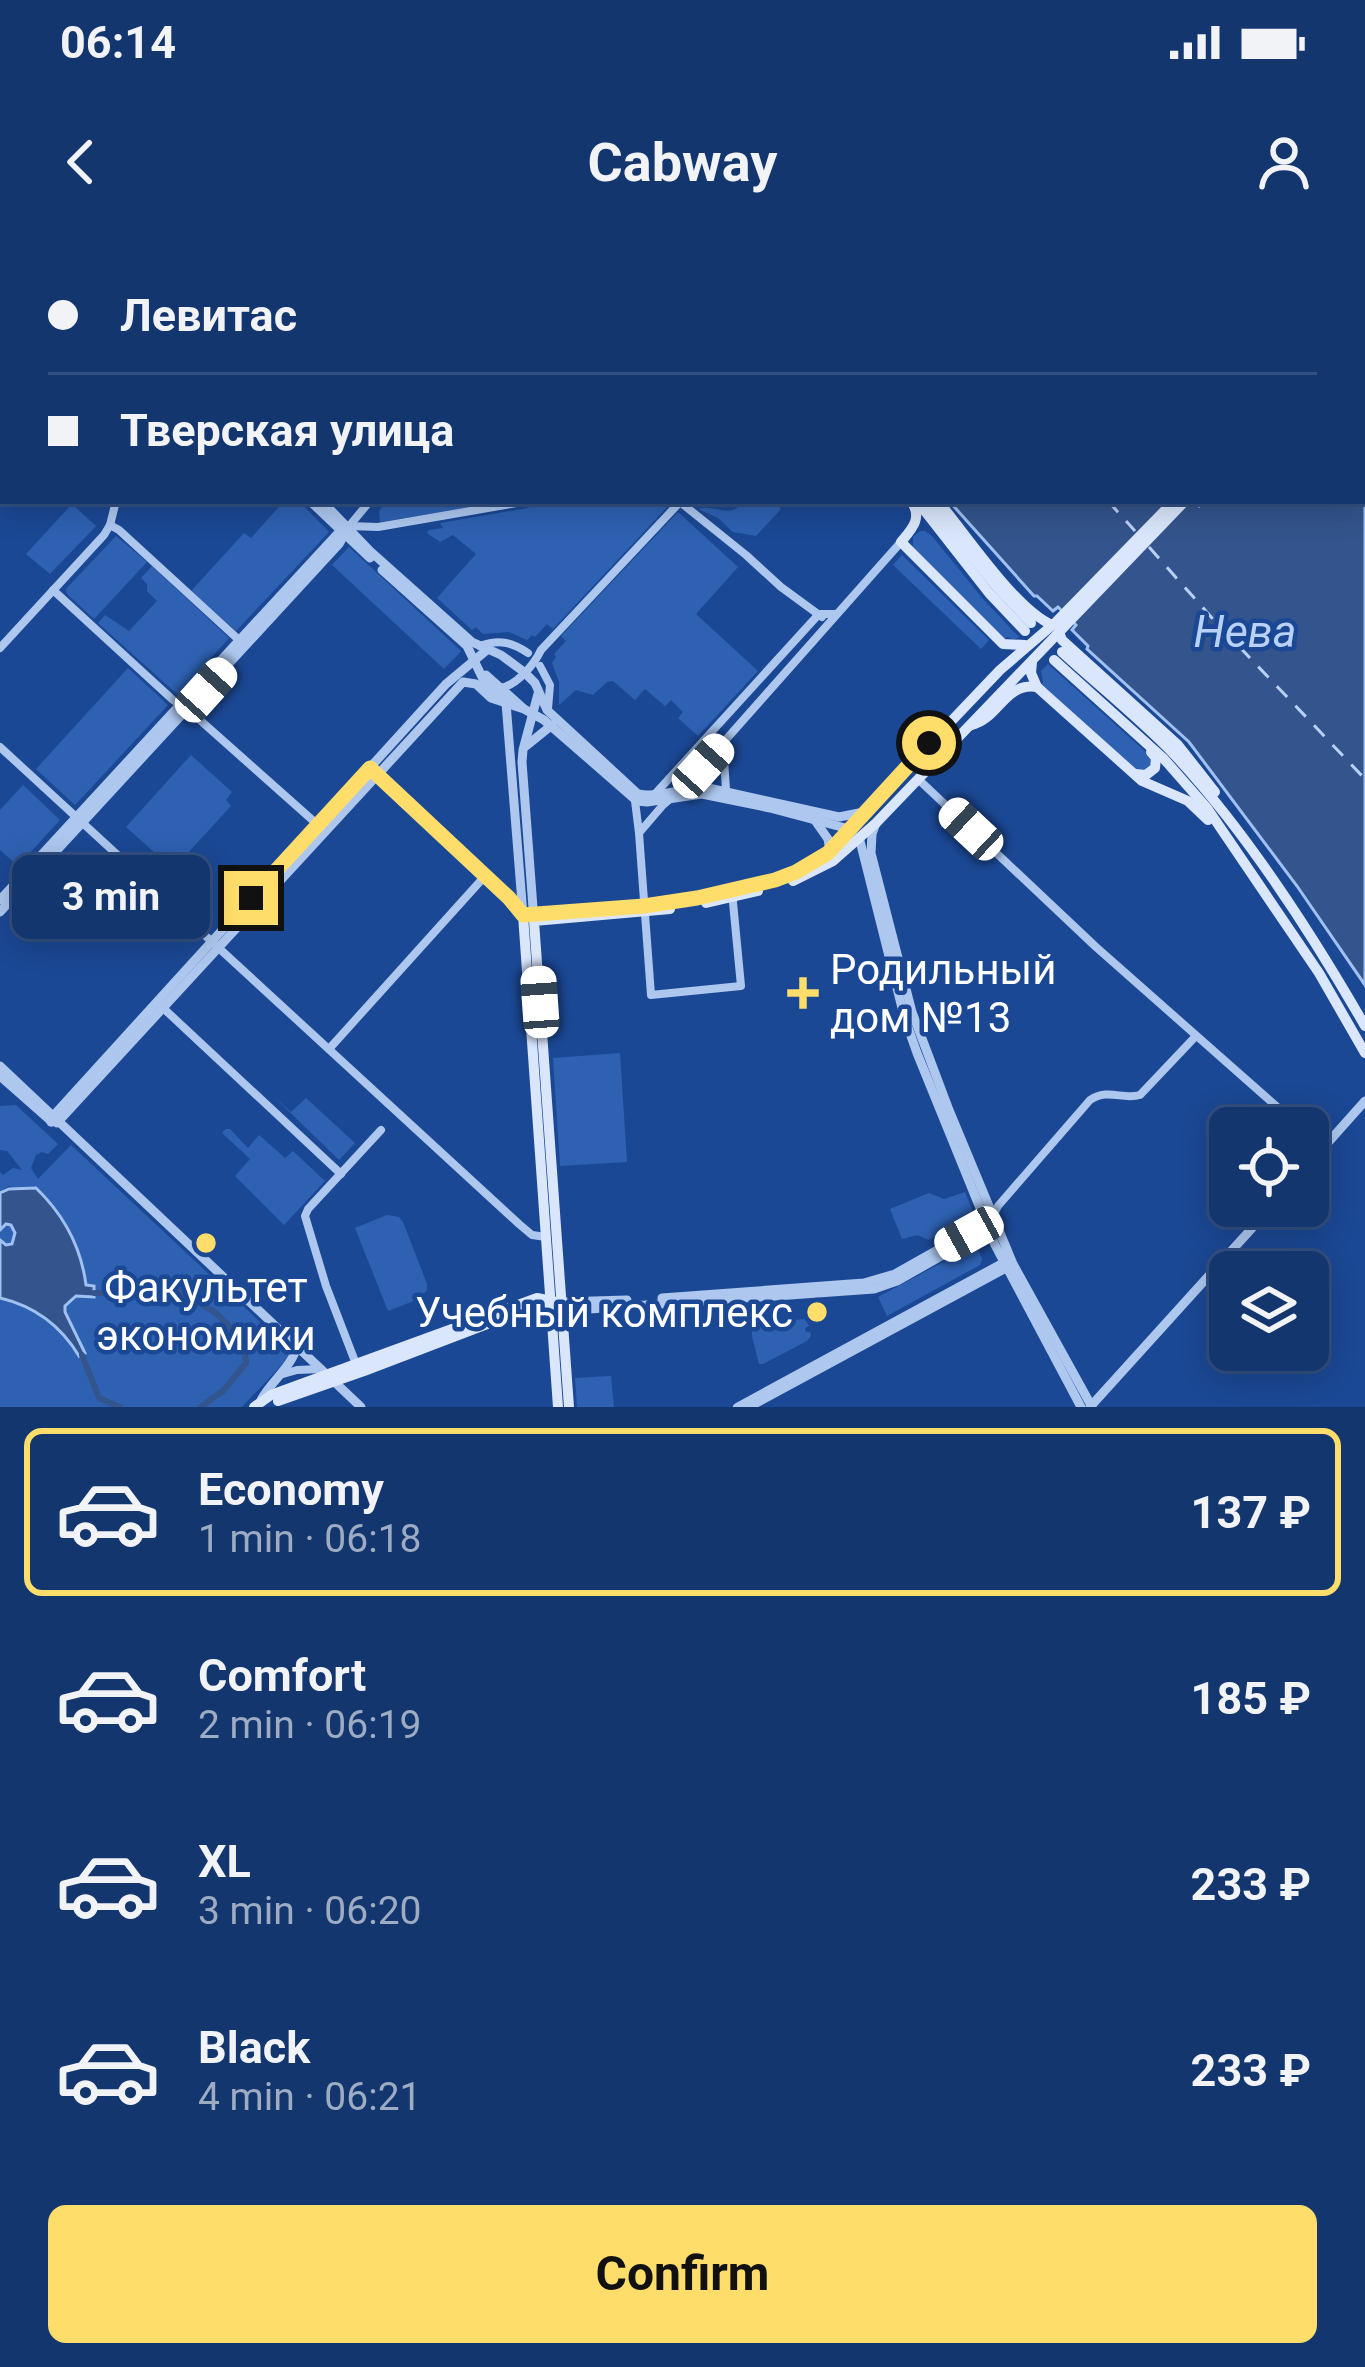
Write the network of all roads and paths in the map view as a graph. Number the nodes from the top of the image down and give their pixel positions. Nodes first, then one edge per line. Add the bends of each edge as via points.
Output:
1 (115, 504) edge
2 (314, 504) edge
3 (324, 504) edge
4 (368, 504) edge
5 (511, 504) edge
6 (677, 504) edge
7 (684, 504) edge
8 (915, 504) edge
9 (1171, 504) edge
10 (1183, 504) edge
11 (931, 506) edge
12 (110, 525) junction
13 (915, 526) junction
14 (346, 530) junction
15 (944, 536) junction
16 (901, 542) junction
17 (53, 590) junction
18 (819, 614) junction
19 (837, 614) junction
20 (830, 624) junction
21 (1057, 627) junction
22 (1028, 633) junction
23 (239, 640) junction
24 (1003, 644) junction
25 (0, 648) edge
26 (541, 650) junction
27 (479, 651) junction
28 (527, 653) junction
29 (501, 655) junction
30 (1033, 659) junction
31 (540, 667) junction
32 (1000, 670) junction
33 (482, 671) junction
34 (524, 672) junction
35 (454, 682) junction
36 (1036, 687) junction
37 (500, 688) junction
38 (539, 689) junction
39 (506, 703) junction
40 (184, 707) junction
41 (962, 710) junction
42 (529, 712) junction
43 (550, 716) junction
44 (971, 723) junction
45 (1138, 736) junction
46 (723, 743) junction
47 (0, 747) edge
48 (518, 759) junction
49 (373, 771) junction
50 (1134, 774) junction
51 (918, 779) junction
52 (683, 788) junction
53 (726, 790) junction
54 (673, 797) junction
55 (632, 799) junction
56 (650, 799) junction
57 (864, 812) junction
58 (1226, 817) junction
59 (814, 819) junction
60 (79, 820) junction
61 (876, 823) junction
62 (321, 828) junction
63 (639, 833) junction
64 (854, 833) junction
65 (1230, 843) junction
66 (830, 851) junction
67 (485, 876) junction
68 (733, 893) junction
69 (0, 900) edge
70 (645, 909) junction
71 (0, 912) edge
72 (530, 916) junction
73 (214, 945) junction
74 (160, 1005) junction
75 (1365, 1026) edge
76 (1195, 1036) junction
77 (329, 1049) junction
78 (1365, 1053) edge
79 (0, 1066) edge
80 (0, 1076) edge
81 (1365, 1101) edge
82 (1277, 1107) edge
83 (54, 1120) junction
84 (381, 1130) dead end
85 (1329, 1141) edge
86 (340, 1174) junction
87 (989, 1224) junction
88 (1253, 1227) edge
89 (546, 1238) junction
90 (1007, 1264) junction
91 (556, 1306) junction
92 (297, 1346) junction
93 (356, 1364) junction
94 (329, 1375) junction
95 (278, 1376) junction
96 (259, 1405) edge
97 (361, 1407) edge
98 (559, 1407) edge
99 (569, 1407) edge
100 (736, 1407) edge
101 (750, 1407) edge
102 (1088, 1407) edge

1 - 12 street
2 - 14 street
3 - 14 street
4 - 14 street
5 - 14 street
6 - 26 street
7 - 18 street
8 - 13 main road
9 - 21 main road
10 - 21 main road
11 - 15 main road
11 - 21 main road via 1040,619
11 - 22 main road
12 - 17 street
12 - 23 street
13 - 15 main road
13 - 16 main road
14 - 23 street
14 - 27 street
14 - 40 street
15 - 22 main road
16 - 19 street
16 - 24 main road
17 - 25 street
17 - 40 street
18 - 19 street
18 - 20 street
18 - 56 street
19 - 20 street
20 - 46 street
21 - 22 main road
21 - 30 main road
21 - 58 main road via 1178,745
22 - 24 main road via 1016,647
22 - 32 main road
23 - 40 street
24 - 32 main road
26 - 28 street
26 - 31 street
26 - 34 street
27 - 28 street via 508,642
27 - 29 street
27 - 33 street
27 - 35 street
28 - 29 street
29 - 34 street
30 - 36 main road
30 - 44 main road
31 - 38 street
31 - 43 street
32 - 41 main road
33 - 37 street
33 - 39 street
34 - 37 street
34 - 38 street
35 - 39 street via 470,681
35 - 49 street
36 - 44 main road via 1016,689 981,724
36 - 50 main road
37 - 42 street
38 - 42 street
38 - 43 street
39 - 42 street
39 - 48 street
40 - 60 street
40 - 62 street
41 - 44 main road
41 - 57 main road
42 - 43 street
42 - 48 street
43 - 48 street
43 - 55 street
43 - 56 street
44 - 51 main road
45 - 50 main road via 1156,764
45 - 58 main road via 1058,656 1171,751
45 - 65 main road via 1186,782
46 - 52 street
46 - 53 street
47 - 60 street
48 - 72 street
49 - 62 street
49 - 67 street
50 - 65 main road via 1188,802
51 - 61 main road
51 - 76 street
52 - 53 street
52 - 54 street
52 - 56 street
53 - 57 street via 839,817
54 - 56 street
54 - 59 street via 714,796
54 - 63 street
55 - 56 street
55 - 63 street
57 - 64 main road
58 - 75 main road
59 - 64 street
59 - 66 street
60 - 69 street
60 - 71 street
60 - 73 street
61 - 64 main road
61 - 87 street via 871,853 912,1012
62 - 73 street
63 - 70 street
64 - 66 main road
64 - 68 main road via 833,861 807,875
64 - 87 street via 904,1016
65 - 78 main road
66 - 68 main road
67 - 72 street
67 - 77 street
68 - 70 main road
68 - 70 street via 741,986 651,994
70 - 72 main road
72 - 89 main road
72 - 91 main road
73 - 74 street
73 - 77 street
74 - 83 street
74 - 86 street
76 - 82 street
76 - 87 street via 1140,1095 1090,1100
77 - 89 street via 394,1116 532,1235
79 - 83 street
80 - 83 street
81 - 85 street
83 - 92 street
84 - 86 street
86 - 93 street via 305,1216
87 - 90 street
87 - 91 street via 864,1282
88 - 102 street
89 - 91 main road
90 - 100 street
90 - 101 street
90 - 102 street
91 - 93 main road via 536,1298
91 - 94 main road via 537,1305
91 - 98 main road
91 - 99 main road
92 - 94 street
92 - 95 street
93 - 94 main road
94 - 95 street
94 - 96 main road
94 - 97 street
95 - 96 street

